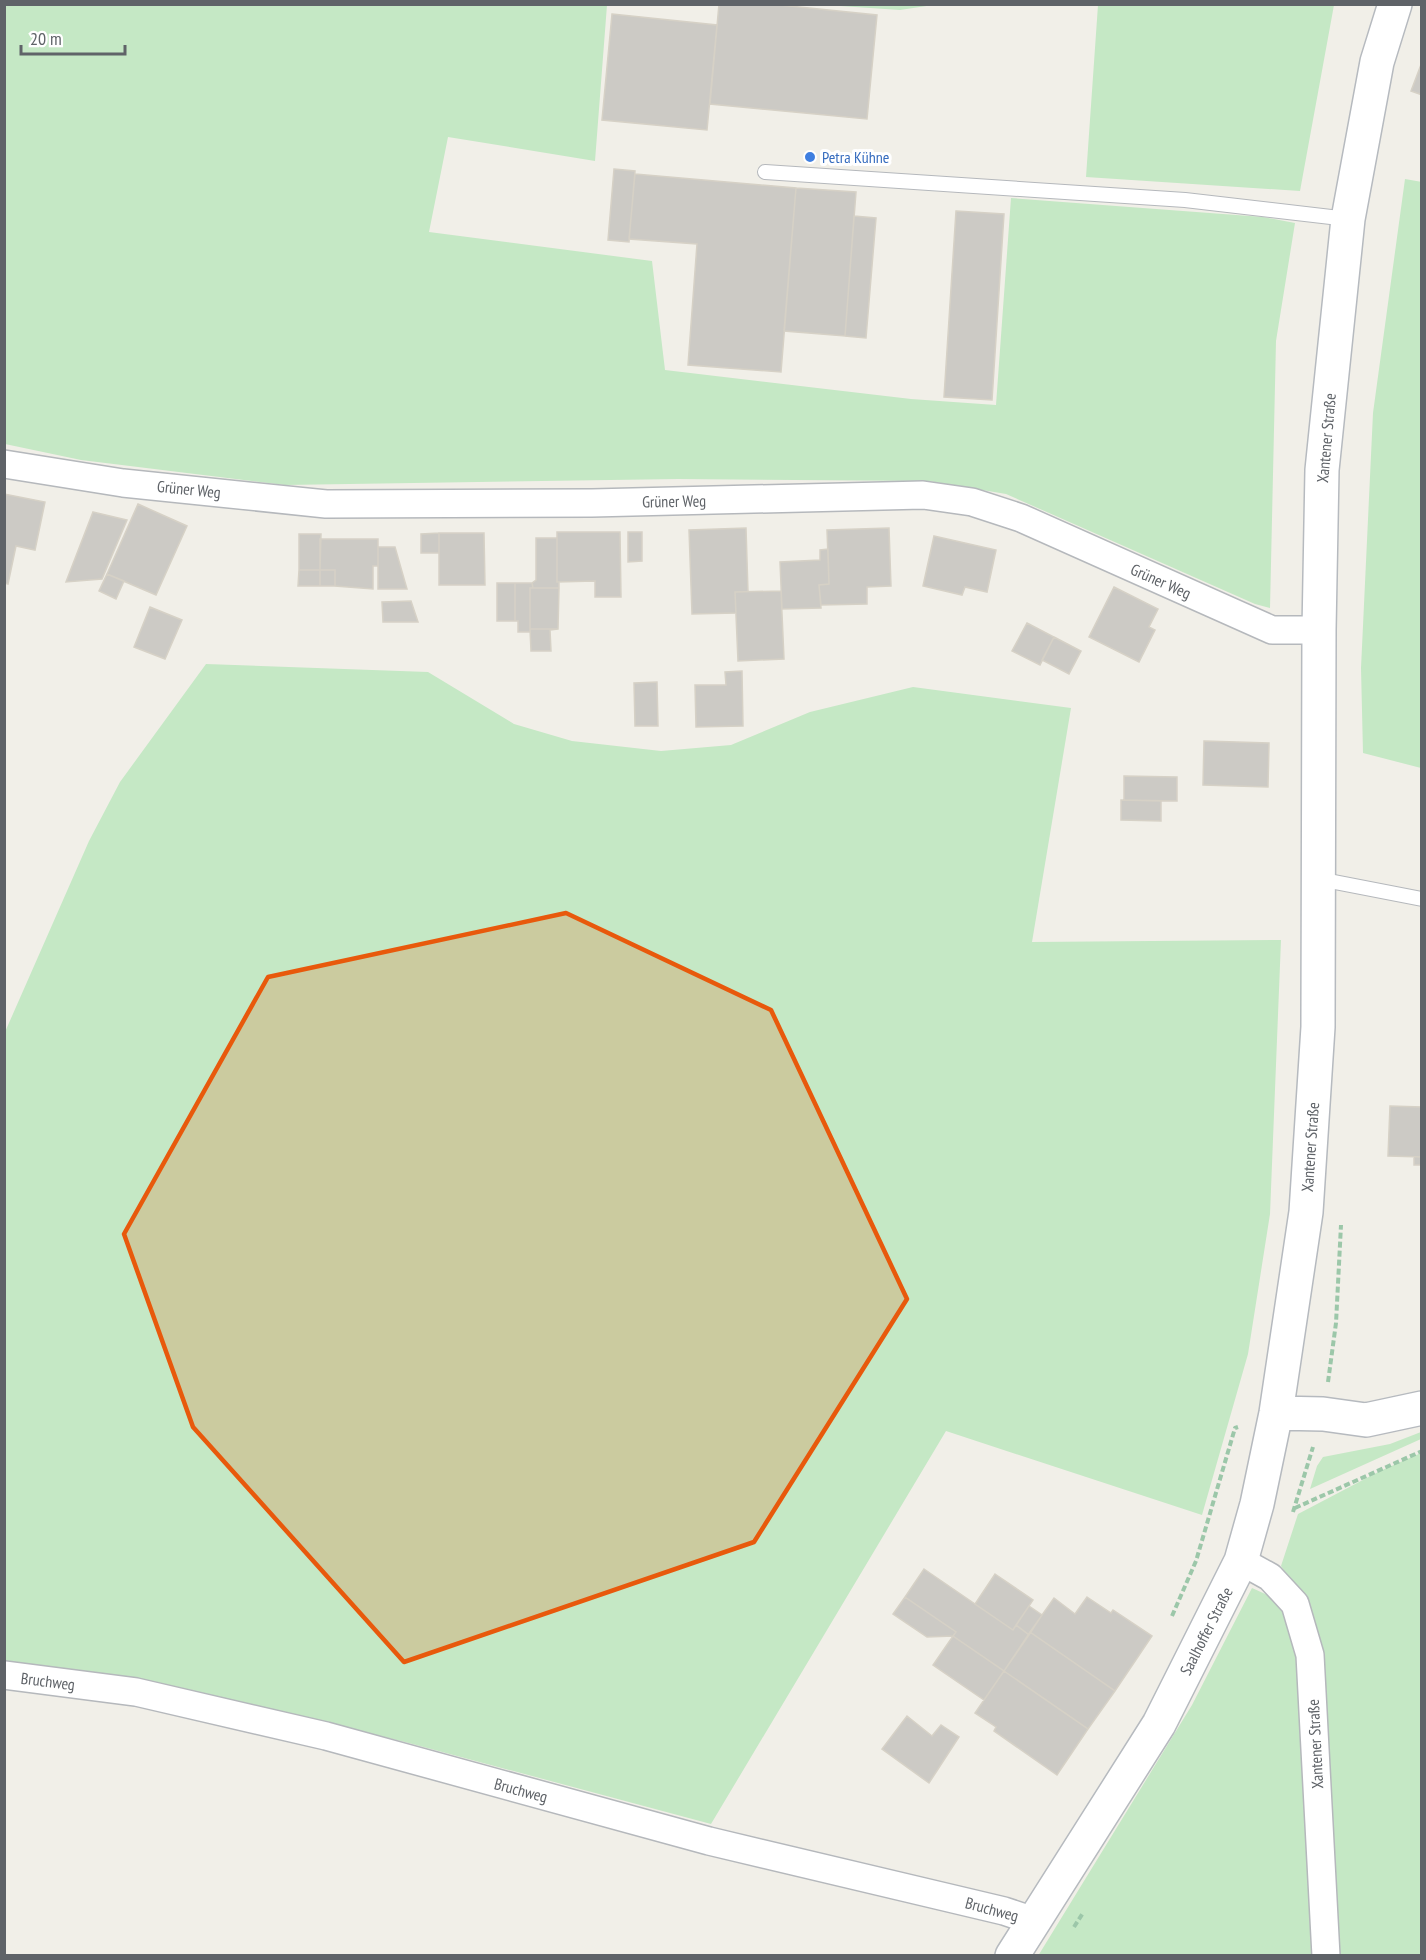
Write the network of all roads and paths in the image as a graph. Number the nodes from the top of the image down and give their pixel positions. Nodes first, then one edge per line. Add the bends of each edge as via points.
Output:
1 (1395, 4) edge
2 (765, 172) dead end
3 (1348, 219) junction
4 (4, 464) edge
5 (1319, 630) junction
6 (1319, 879) junction
7 (1422, 899) edge
8 (1422, 1408) edge
9 (1276, 1413) junction
10 (1422, 1451) edge
11 (1294, 1509) dead end
12 (1241, 1561) junction
13 (1167, 1627) dead end
14 (4, 1675) edge
15 (1035, 1922) junction
16 (1012, 1956) edge
17 (1326, 1956) edge

1 - 3 main road, Xantener Straße via 1377,62
2 - 3 lane via 1185,200
3 - 5 main road, Xantener Straße via 1322,470
4 - 5 street, Grüner Weg via 123,483 326,504 923,495 972,502 1021,518 1272,630
5 - 6 main road, Xantener Straße
6 - 7 lane
6 - 9 main road, Xantener Straße via 1318,1027 1306,1212
8 - 9 main road via 1366,1420
9 - 12 main road, Saalhoffer Straße
9 - 13 path via 1235,1428 1196,1561
10 - 11 path
12 - 15 main road, Saalhoffer Straße via 1159,1724
12 - 17 street, Xantener Straße via 1270,1577 1295,1604 1310,1655
14 - 15 street, Bruchweg via 136,1692 315,1734 709,1841 1004,1911
15 - 16 main road, Saalhoffer Straße

